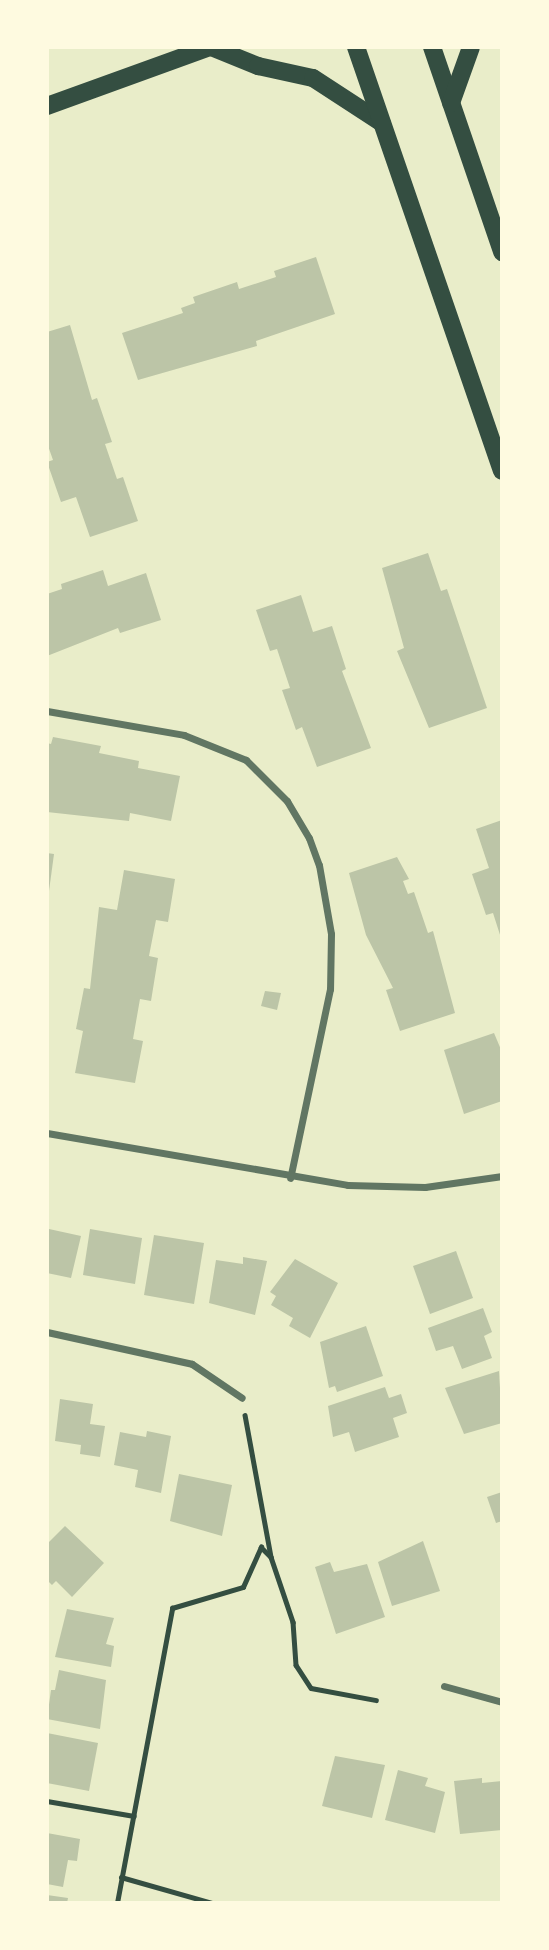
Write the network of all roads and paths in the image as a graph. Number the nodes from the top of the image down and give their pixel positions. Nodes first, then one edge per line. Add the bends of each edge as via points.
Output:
1 (210, 47) edge
2 (356, 47) edge
3 (432, 47) edge
4 (471, 47) edge
5 (451, 103) junction
6 (47, 106) edge
7 (382, 123) junction
8 (502, 252) edge
9 (502, 471) edge
10 (47, 711) edge
11 (47, 1133) edge
12 (501, 1177) edge
13 (290, 1178) junction
14 (47, 1332) edge
15 (242, 1398) joint
16 (271, 1557) junction
17 (444, 1686) dead end
18 (376, 1700) dead end
19 (502, 1702) edge
20 (47, 1801) edge
21 (134, 1816) junction
22 (121, 1877) junction
23 (117, 1903) edge
24 (212, 1903) edge

1 - 6 main road
1 - 7 main road via 258,66 313,78
2 - 7 main road
3 - 5 main road
4 - 5 main road
5 - 8 main road
7 - 9 main road
10 - 13 street via 184,735 246,760 287,801 309,838 319,865 331,934 330,989
11 - 13 street
12 - 13 street via 425,1187
14 - 15 street via 192,1364
15 - 16 path
16 - 18 path via 293,1622 296,1665 311,1688
16 - 21 path via 261,1547 243,1587 172,1608
17 - 19 street
20 - 21 path
21 - 22 path
22 - 23 path
22 - 24 path

